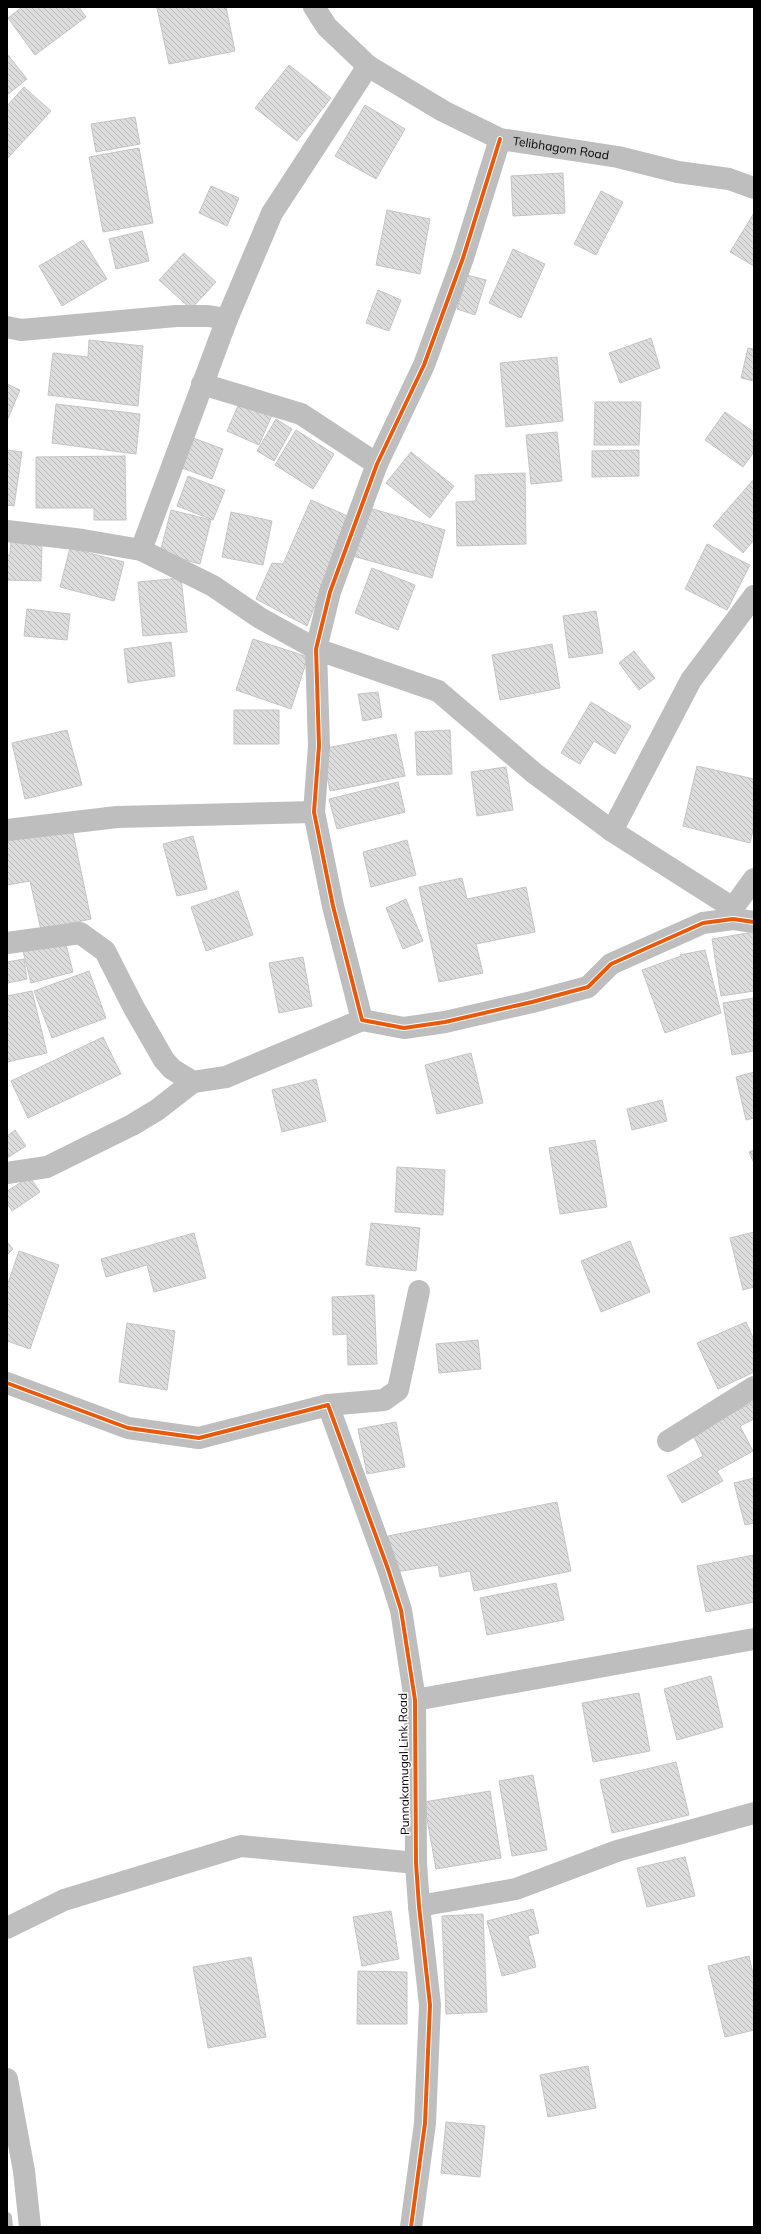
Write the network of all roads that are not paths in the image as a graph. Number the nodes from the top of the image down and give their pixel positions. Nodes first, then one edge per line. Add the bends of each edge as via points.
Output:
1 (314, 7) edge
2 (368, 66) junction
3 (500, 140) junction
4 (754, 188) edge
5 (227, 319) junction
6 (7, 328) edge
7 (202, 384) junction
8 (377, 464) junction
9 (7, 531) edge
10 (141, 550) junction
11 (754, 596) edge
12 (316, 649) junction
13 (314, 812) junction
14 (7, 830) edge
15 (612, 832) junction
16 (754, 879) edge
17 (733, 914) junction
18 (754, 922) edge
19 (7, 942) edge
20 (362, 1020) junction
21 (193, 1082) junction
22 (7, 1172) edge
23 (419, 1291) dead end
24 (7, 1383) edge
25 (754, 1387) edge
26 (328, 1405) junction
27 (668, 1441) dead end
28 (754, 1639) edge
29 (415, 1700) junction
30 (754, 1813) edge
31 (416, 1863) junction
32 (419, 1906) junction
33 (7, 1928) edge
34 (7, 2080) edge
35 (30, 2227) edge
36 (411, 2227) edge

1 - 2 street, Telibhagom Road via 327,27
2 - 3 street, Telibhagom Road via 443,111
2 - 5 street via 272,213
3 - 4 street, Telibhagom Road via 618,157 678,172 728,179
3 - 8 street via 463,258 424,365
5 - 6 street via 176,316 37,328
5 - 7 street
7 - 8 street via 302,414
7 - 10 street
8 - 12 street via 330,592
9 - 10 street
10 - 12 street via 213,586 260,618
11 - 15 street via 691,680
12 - 13 street via 319,746
12 - 15 street via 438,691 534,773
13 - 14 street via 117,817
13 - 20 street via 333,906
15 - 17 street
16 - 17 street
17 - 18 street
17 - 20 street via 703,923 611,964 588,987 446,1022 404,1028
19 - 21 street via 80,933 94,942 105,951 164,1060 172,1069
20 - 21 street via 226,1077
21 - 22 street via 157,1110 132,1125 47,1167
23 - 26 street via 398,1390 384,1400
24 - 26 street via 128,1428 198,1438
25 - 27 street
26 - 29 street, Punnakamugal Link Road via 401,1610
28 - 29 street
29 - 31 street, Punnakamugal Link Road
30 - 32 street via 617,1851 516,1889
31 - 32 street, Punnakamugal Link Road
31 - 33 street via 242,1846 64,1900
32 - 36 street, Punnakamugal Link Road via 430,2005 425,2124
34 - 35 street via 24,2171

